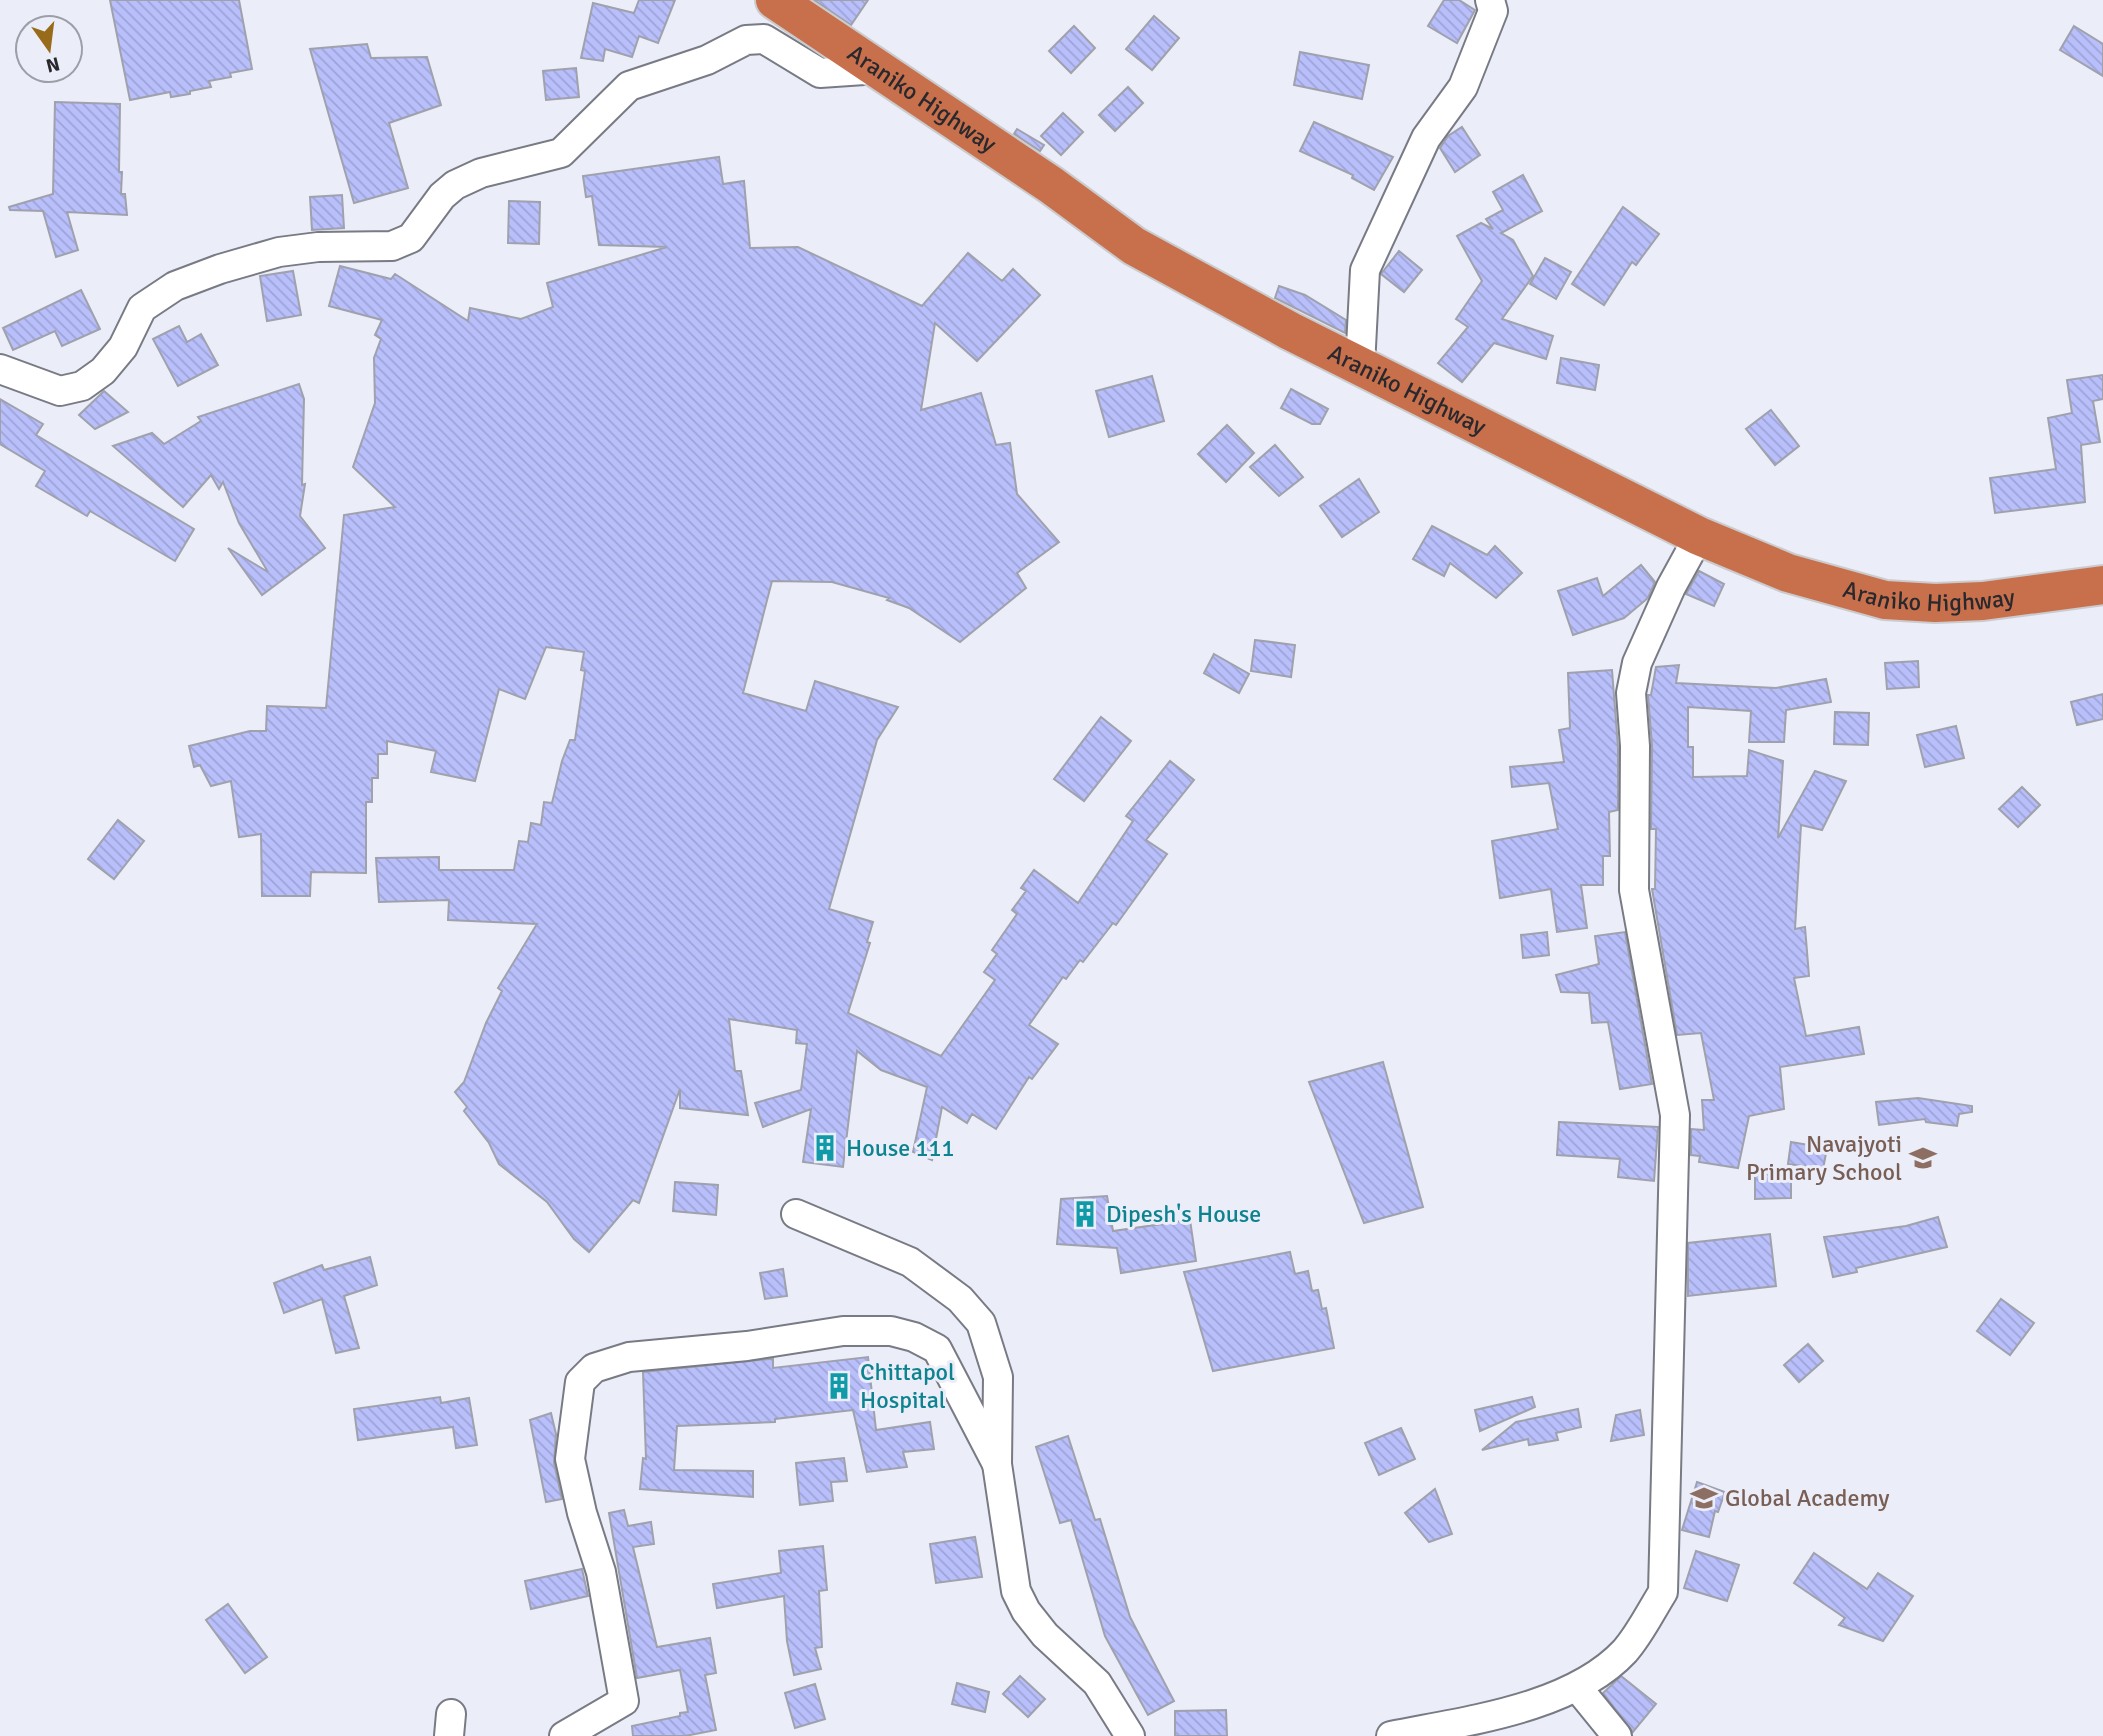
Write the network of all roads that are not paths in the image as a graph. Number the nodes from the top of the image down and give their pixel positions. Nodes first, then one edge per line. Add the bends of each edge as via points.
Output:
1 (775, 0) edge
2 (1490, 0) edge
3 (879, 69) junction
4 (1360, 366) junction
5 (0, 369) edge
6 (1699, 536) junction
7 (2103, 586) edge
8 (796, 1214) dead end
9 (997, 1464) junction
10 (1577, 1687) junction
11 (564, 1736) edge
12 (1130, 1736) edge
13 (1391, 1736) edge
14 (1617, 1736) edge

1 - 3 highway, Araniko Highway
2 - 4 street via 1493,11 1463,87 1426,138 1365,270
3 - 4 highway, Araniko Highway via 1133,246
3 - 5 street via 820,73 764,39 746,40 707,60 629,86 561,153 481,173 455,186 411,238 392,246 279,252 175,286 142,308 123,347 103,371 82,386 60,391
4 - 6 highway, Araniko Highway
6 - 7 highway, Araniko Highway via 1788,573 1885,600 1983,601
6 - 10 street via 1637,663 1631,693 1634,890 1675,1115 1663,1592 1625,1651
8 - 9 street via 910,1262 960,1299 981,1323 998,1377
9 - 11 street via 937,1349 891,1331 843,1331 629,1357 594,1368 580,1382 570,1459 601,1572 624,1701
9 - 12 street via 1016,1591 1045,1635 1097,1683
10 - 13 street via 1488,1716
10 - 14 street

